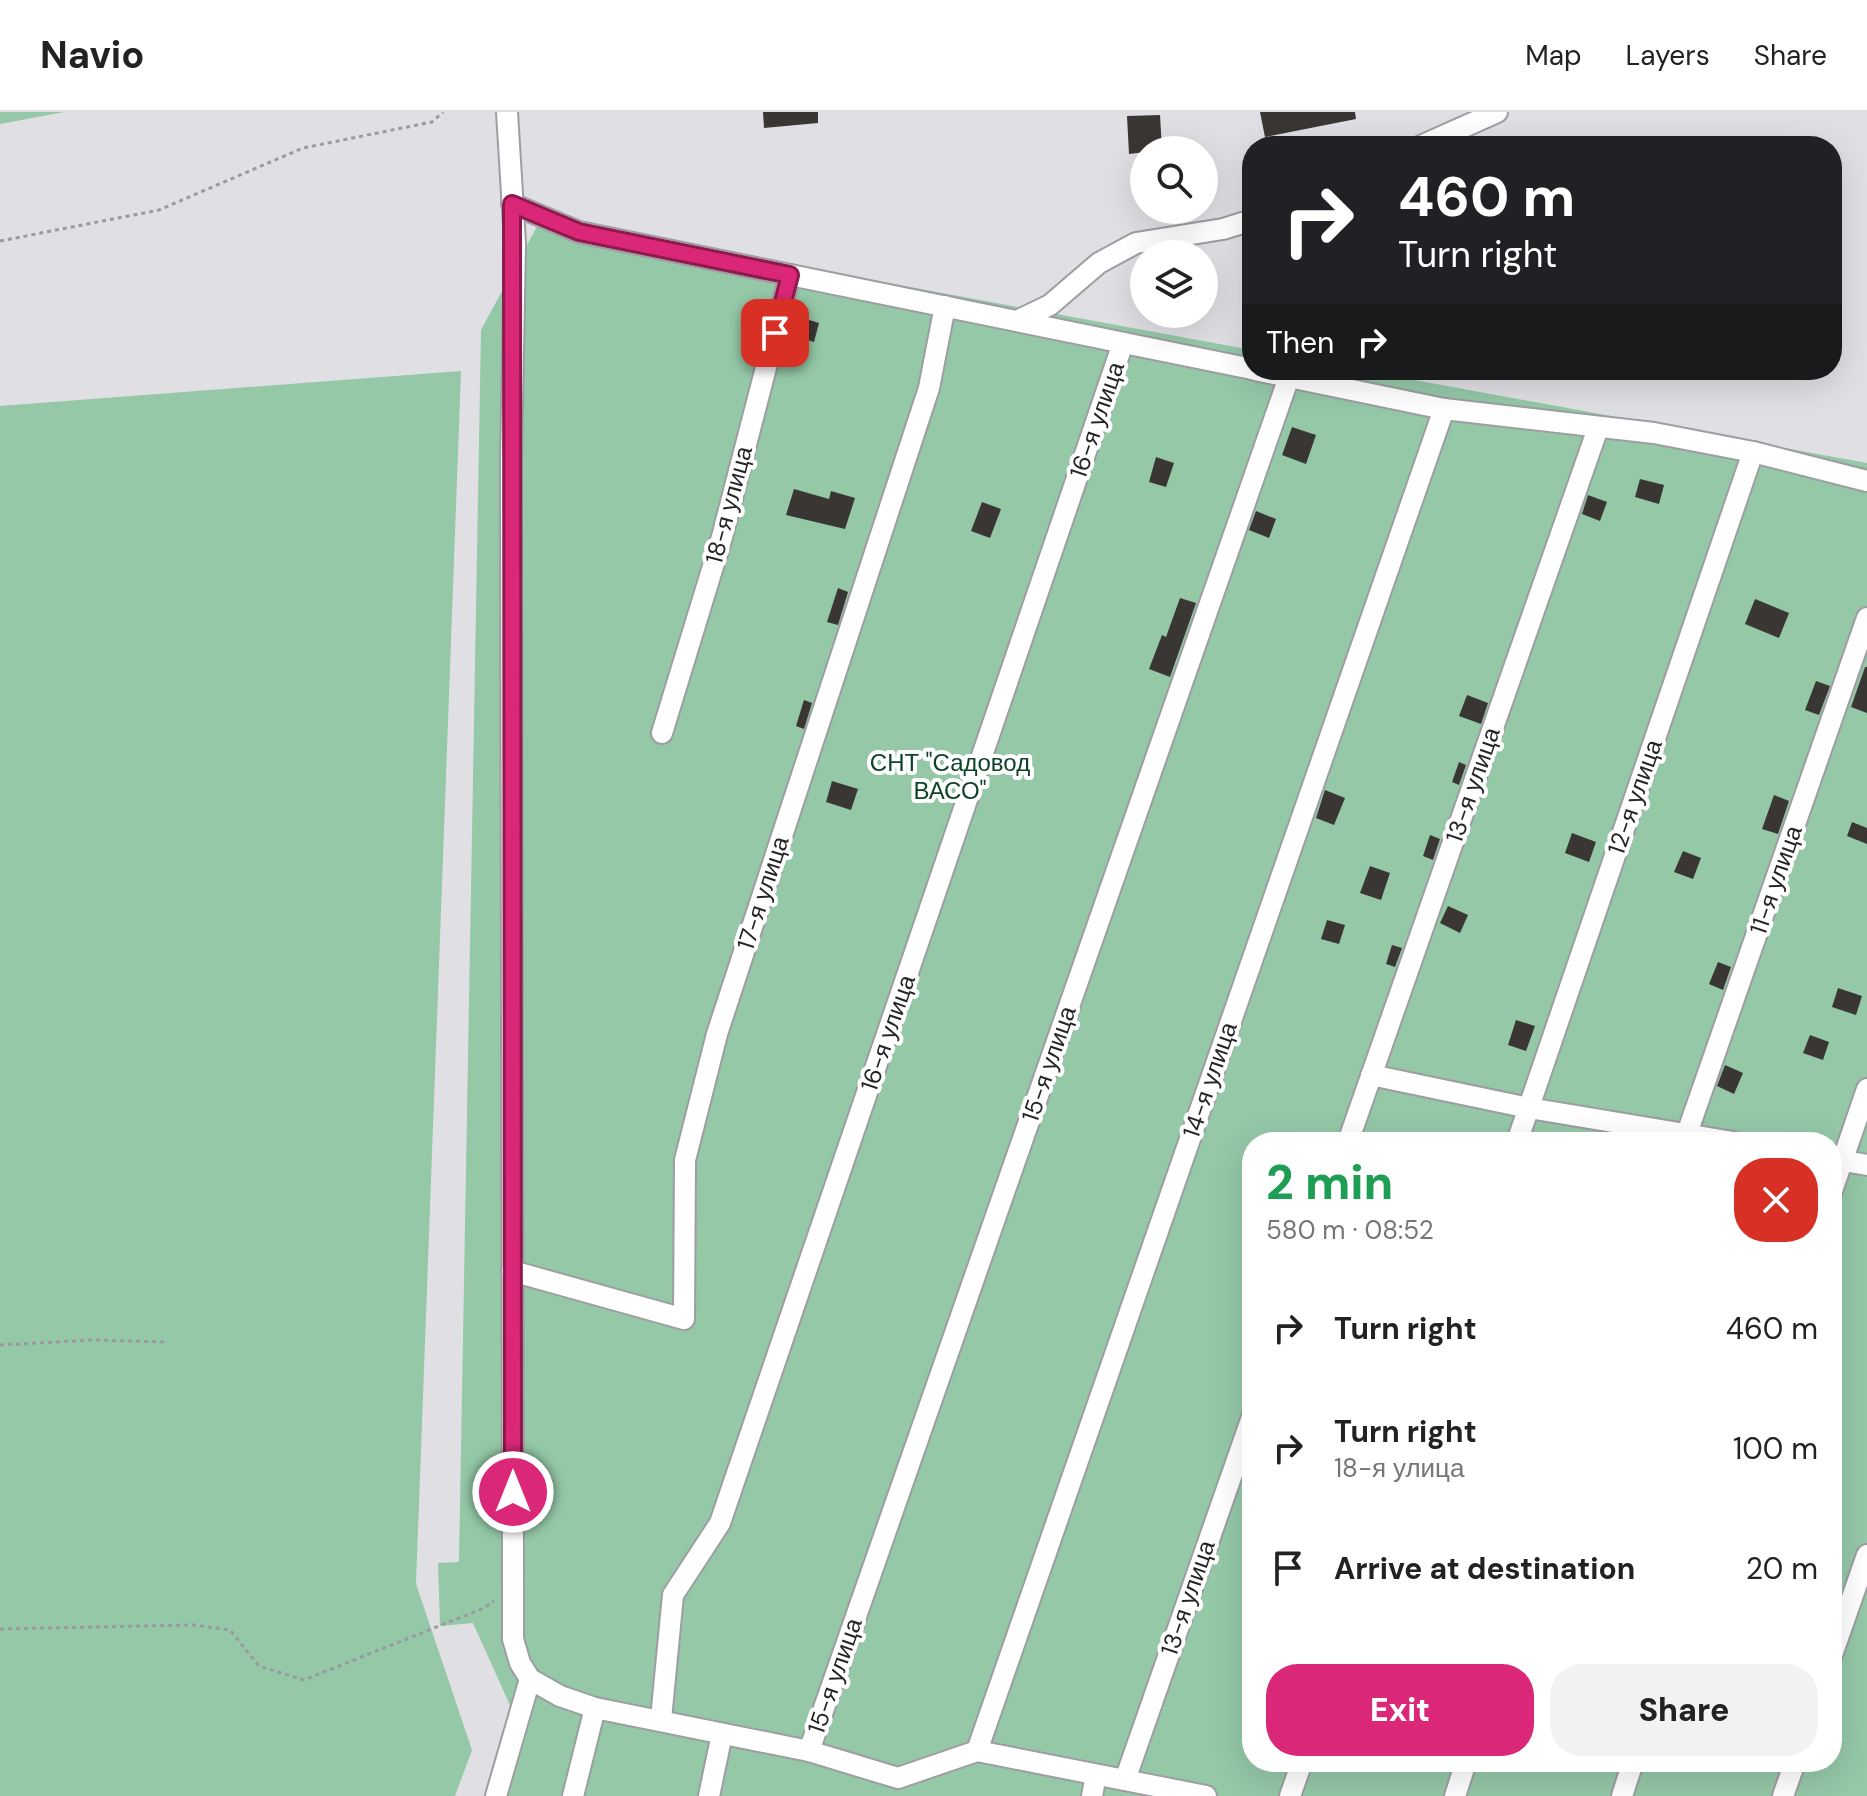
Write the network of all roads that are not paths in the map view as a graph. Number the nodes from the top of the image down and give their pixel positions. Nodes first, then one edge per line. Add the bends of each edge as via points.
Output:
1 (507, 112) edge
2 (1497, 112) edge
3 (1443, 136) edge
4 (512, 204) junction
5 (1242, 223) edge
6 (790, 275) junction
7 (945, 306) junction
8 (1017, 321) junction
9 (1123, 343) junction
10 (1242, 368) edge
11 (1288, 380) edge
12 (1304, 380) edge
13 (1444, 409) junction
14 (1598, 428) junction
15 (1753, 452) junction
16 (1867, 481) edge
17 (1867, 618) edge
18 (662, 733) dead end
19 (1371, 1075) junction
20 (1867, 1089) edge
21 (1529, 1108) junction
22 (1351, 1132) edge
23 (1521, 1132) edge
24 (1655, 1132) edge
25 (1688, 1132) edge
26 (1842, 1148) edge
27 (1842, 1161) edge
28 (1867, 1165) edge
29 (512, 1271) junction
30 (1242, 1446) edge
31 (1867, 1555) edge
32 (1842, 1626) edge
33 (530, 1679) junction
34 (595, 1708) junction
35 (661, 1719) junction
36 (722, 1734) junction
37 (809, 1751) junction
38 (977, 1751) junction
39 (1298, 1772) edge
40 (1463, 1772) edge
41 (1630, 1772) edge
42 (1791, 1772) edge
43 (1096, 1775) junction
44 (1125, 1780) junction
45 (896, 1787) edge
46 (496, 1796) edge
47 (573, 1796) edge
48 (709, 1796) edge
49 (1092, 1796) edge
50 (1206, 1796) edge
51 (1290, 1796) edge
52 (1455, 1796) edge
53 (1622, 1796) edge
54 (1783, 1796) edge

1 - 4 street
2 - 3 street
4 - 6 street via 579,232
4 - 29 street
5 - 8 street via 1136,243 1099,263 1050,305
6 - 7 street
6 - 18 street, 18-я улица via 722,537
7 - 8 street
7 - 29 street, 17-я улица via 929,388 717,1034 685,1160 684,1319
8 - 9 street
9 - 10 street
9 - 35 street, 16-я улица via 720,1523 673,1595
11 - 37 street, 15-я улица
12 - 13 street
13 - 14 street
13 - 38 street, 14-я улица
14 - 15 street
14 - 19 street, 13-я улица
15 - 16 street
15 - 21 street, 12-я улица
17 - 25 street, 11-я улица
19 - 21 street
19 - 22 street, 13-я улица
20 - 26 street
21 - 23 street, 12-я улица
21 - 24 street
27 - 28 street
29 - 33 street via 513,1639
30 - 44 street, 13-я улица
31 - 32 street
33 - 34 street
33 - 46 street
34 - 35 street
34 - 47 street
35 - 36 street
36 - 37 street
36 - 48 street
37 - 45 street
38 - 43 street
38 - 45 street
39 - 51 street
40 - 52 street
41 - 53 street
42 - 54 street
43 - 44 street
43 - 49 street
44 - 50 street

